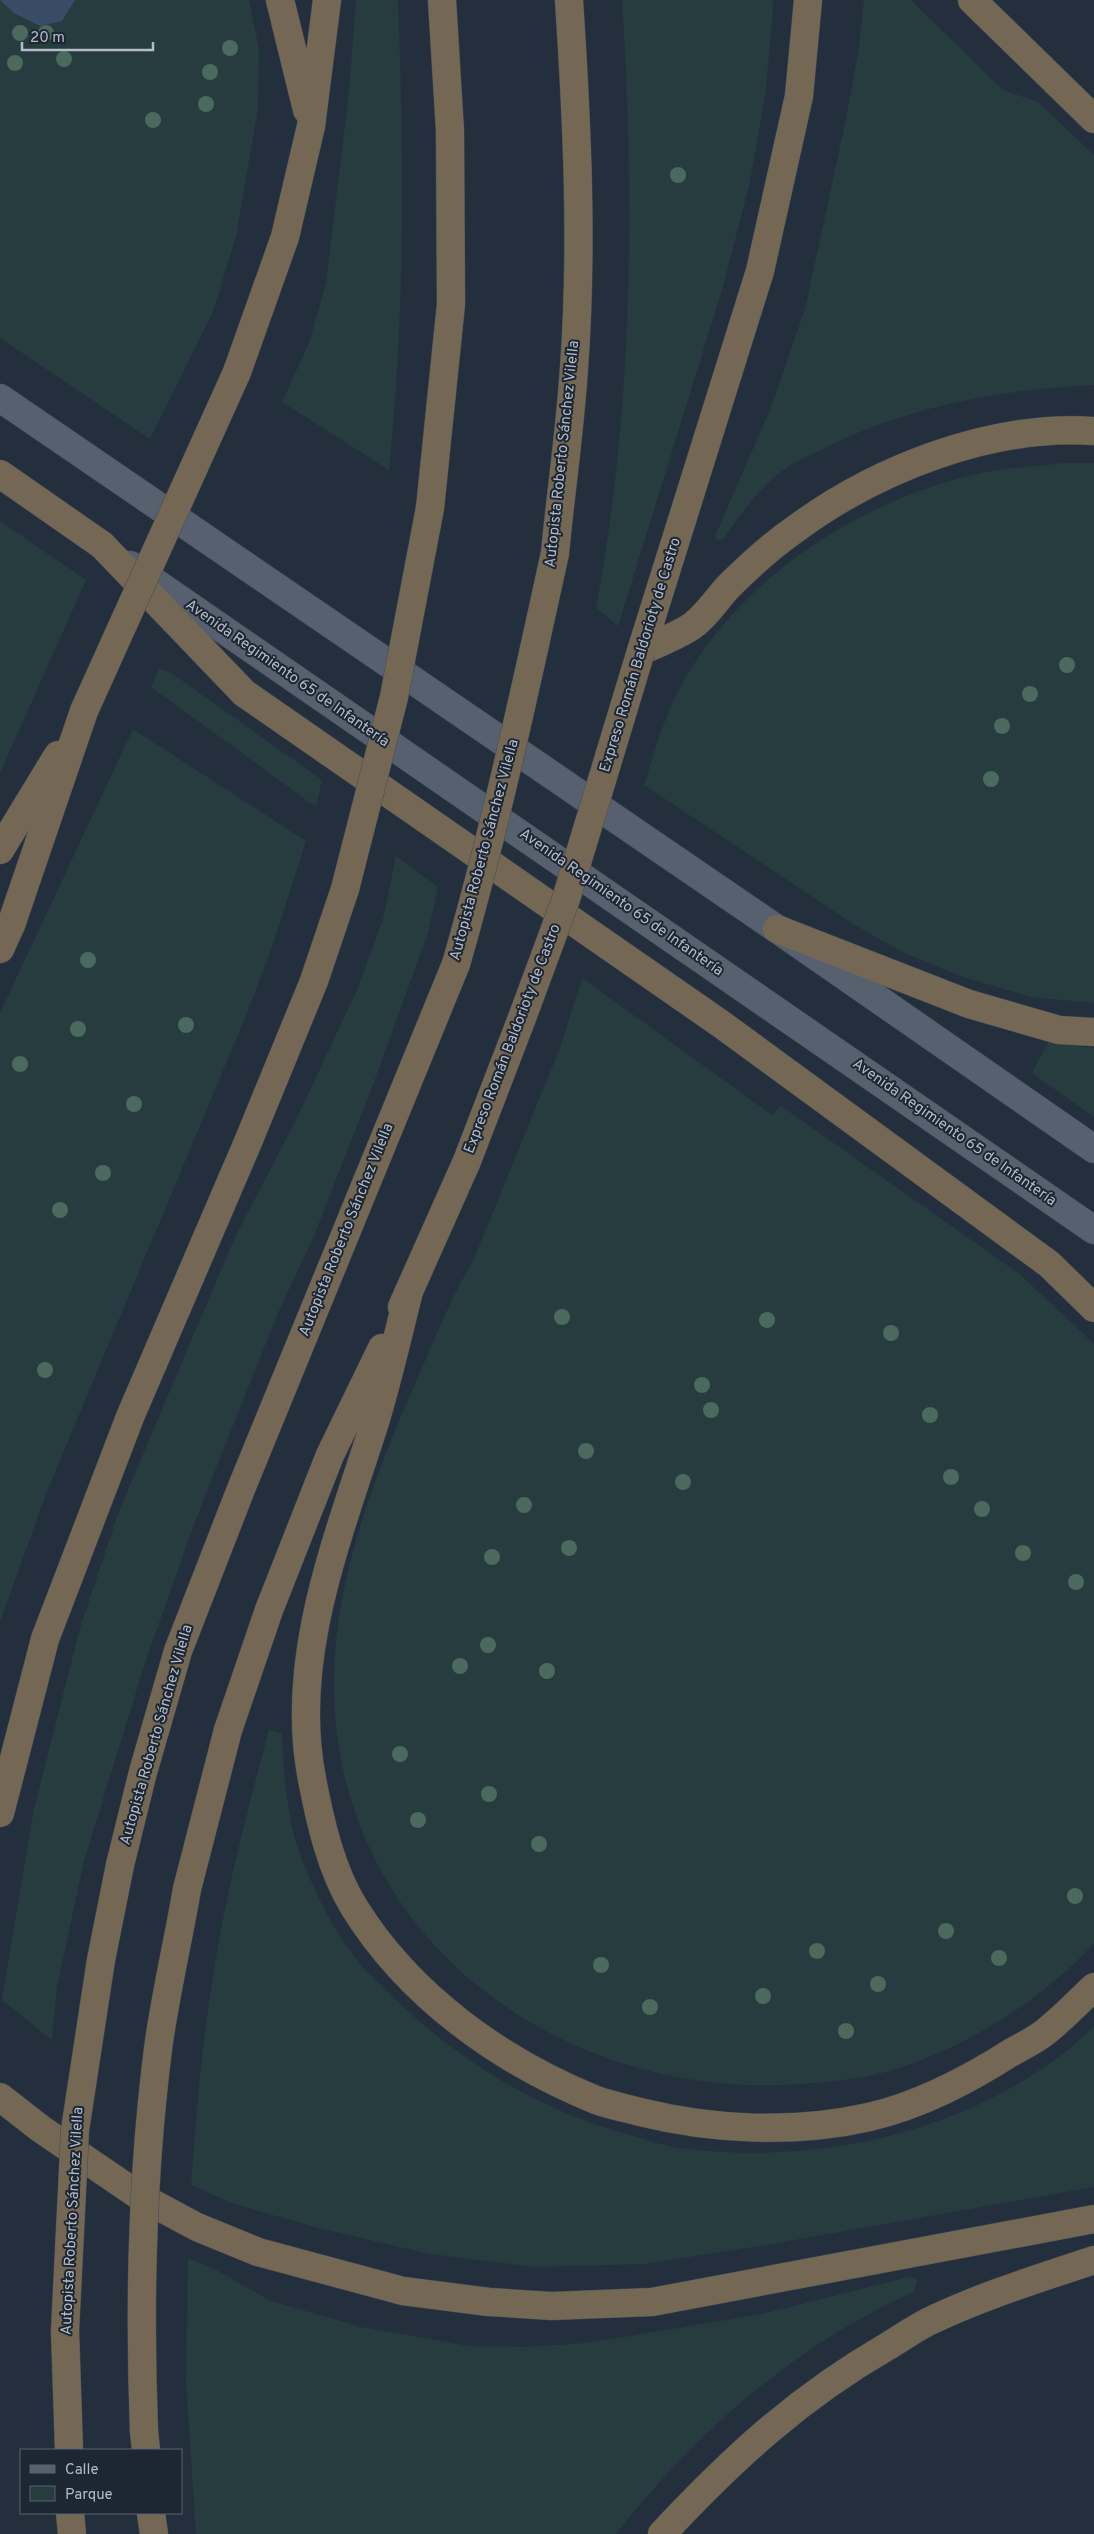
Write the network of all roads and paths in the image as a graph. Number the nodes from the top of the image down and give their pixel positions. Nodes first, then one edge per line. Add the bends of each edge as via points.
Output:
1 (280, 0) edge
2 (327, 0) edge
3 (442, 0) edge
4 (569, 0) edge
5 (808, 0) edge
6 (972, 0) edge
7 (1094, 119) edge
8 (311, 126) junction
9 (0, 398) edge
10 (1094, 431) edge
11 (0, 474) edge
12 (102, 545) junction
13 (641, 651) junction
14 (84, 711) junction
15 (0, 850) edge
16 (777, 929) junction
17 (0, 949) edge
18 (1094, 1032) edge
19 (1094, 1149) edge
20 (1094, 1230) edge
21 (409, 1291) junction
22 (1094, 1308) edge
23 (0, 1814) edge
24 (1094, 1987) edge
25 (0, 2097) edge
26 (1094, 2219) edge
27 (1094, 2260) edge
28 (145, 2440) edge
29 (69, 2449) edge
30 (70, 2514) edge
31 (151, 2514) edge
32 (72, 2534) edge
33 (154, 2534) edge
34 (662, 2534) edge

1 - 8 highway
2 - 8 highway
3 - 23 highway, bridge via 450,131 451,304 430,508 394,697 345,888 314,981 130,1417 45,1639
4 - 29 highway, Autopista Roberto Sánchez Vilella, bridge via 576,119 578,254 574,368 555,553 507,771 456,964 178,1651 143,1772 100,1960 75,2130 65,2331
5 - 13 highway, Expreso Román Baldorioty de Castro via 799,96 760,271
6 - 7 highway
8 - 14 highway, bridge via 285,238 237,372
9 - 16 main road
10 - 13 highway via 1070,430 989,439 922,460 852,492 794,530 738,577 690,628
11 - 12 highway, Avenida Regimiento 65 de Infantería
12 - 20 main road, Avenida Regimiento 65 de Infantería
12 - 22 highway via 244,693 721,1024 1048,1264
13 - 21 highway, Expreso Román Baldorioty de Castro, bridge via 566,899 467,1161
14 - 15 highway
14 - 17 highway
16 - 18 highway via 970,1004 1058,1030
16 - 19 main road
21 - 24 highway via 376,1419 335,1540 308,1670 306,1725 311,1776 320,1814 333,1858 353,1906 394,1960 437,2005 479,2037 532,2070 599,2101 681,2122 744,2129 868,2117 922,2100 978,2073 1044,2033
21 - 28 highway, bridge via 330,1455 269,1610 228,1730 187,1889 158,2048 146,2190 141,2363
25 - 26 highway via 141,2197 197,2227 258,2252 403,2291 489,2302 552,2306 652,2302
27 - 34 highway via 933,2319 854,2366 792,2409 718,2474
30 - 32 highway
31 - 33 highway

